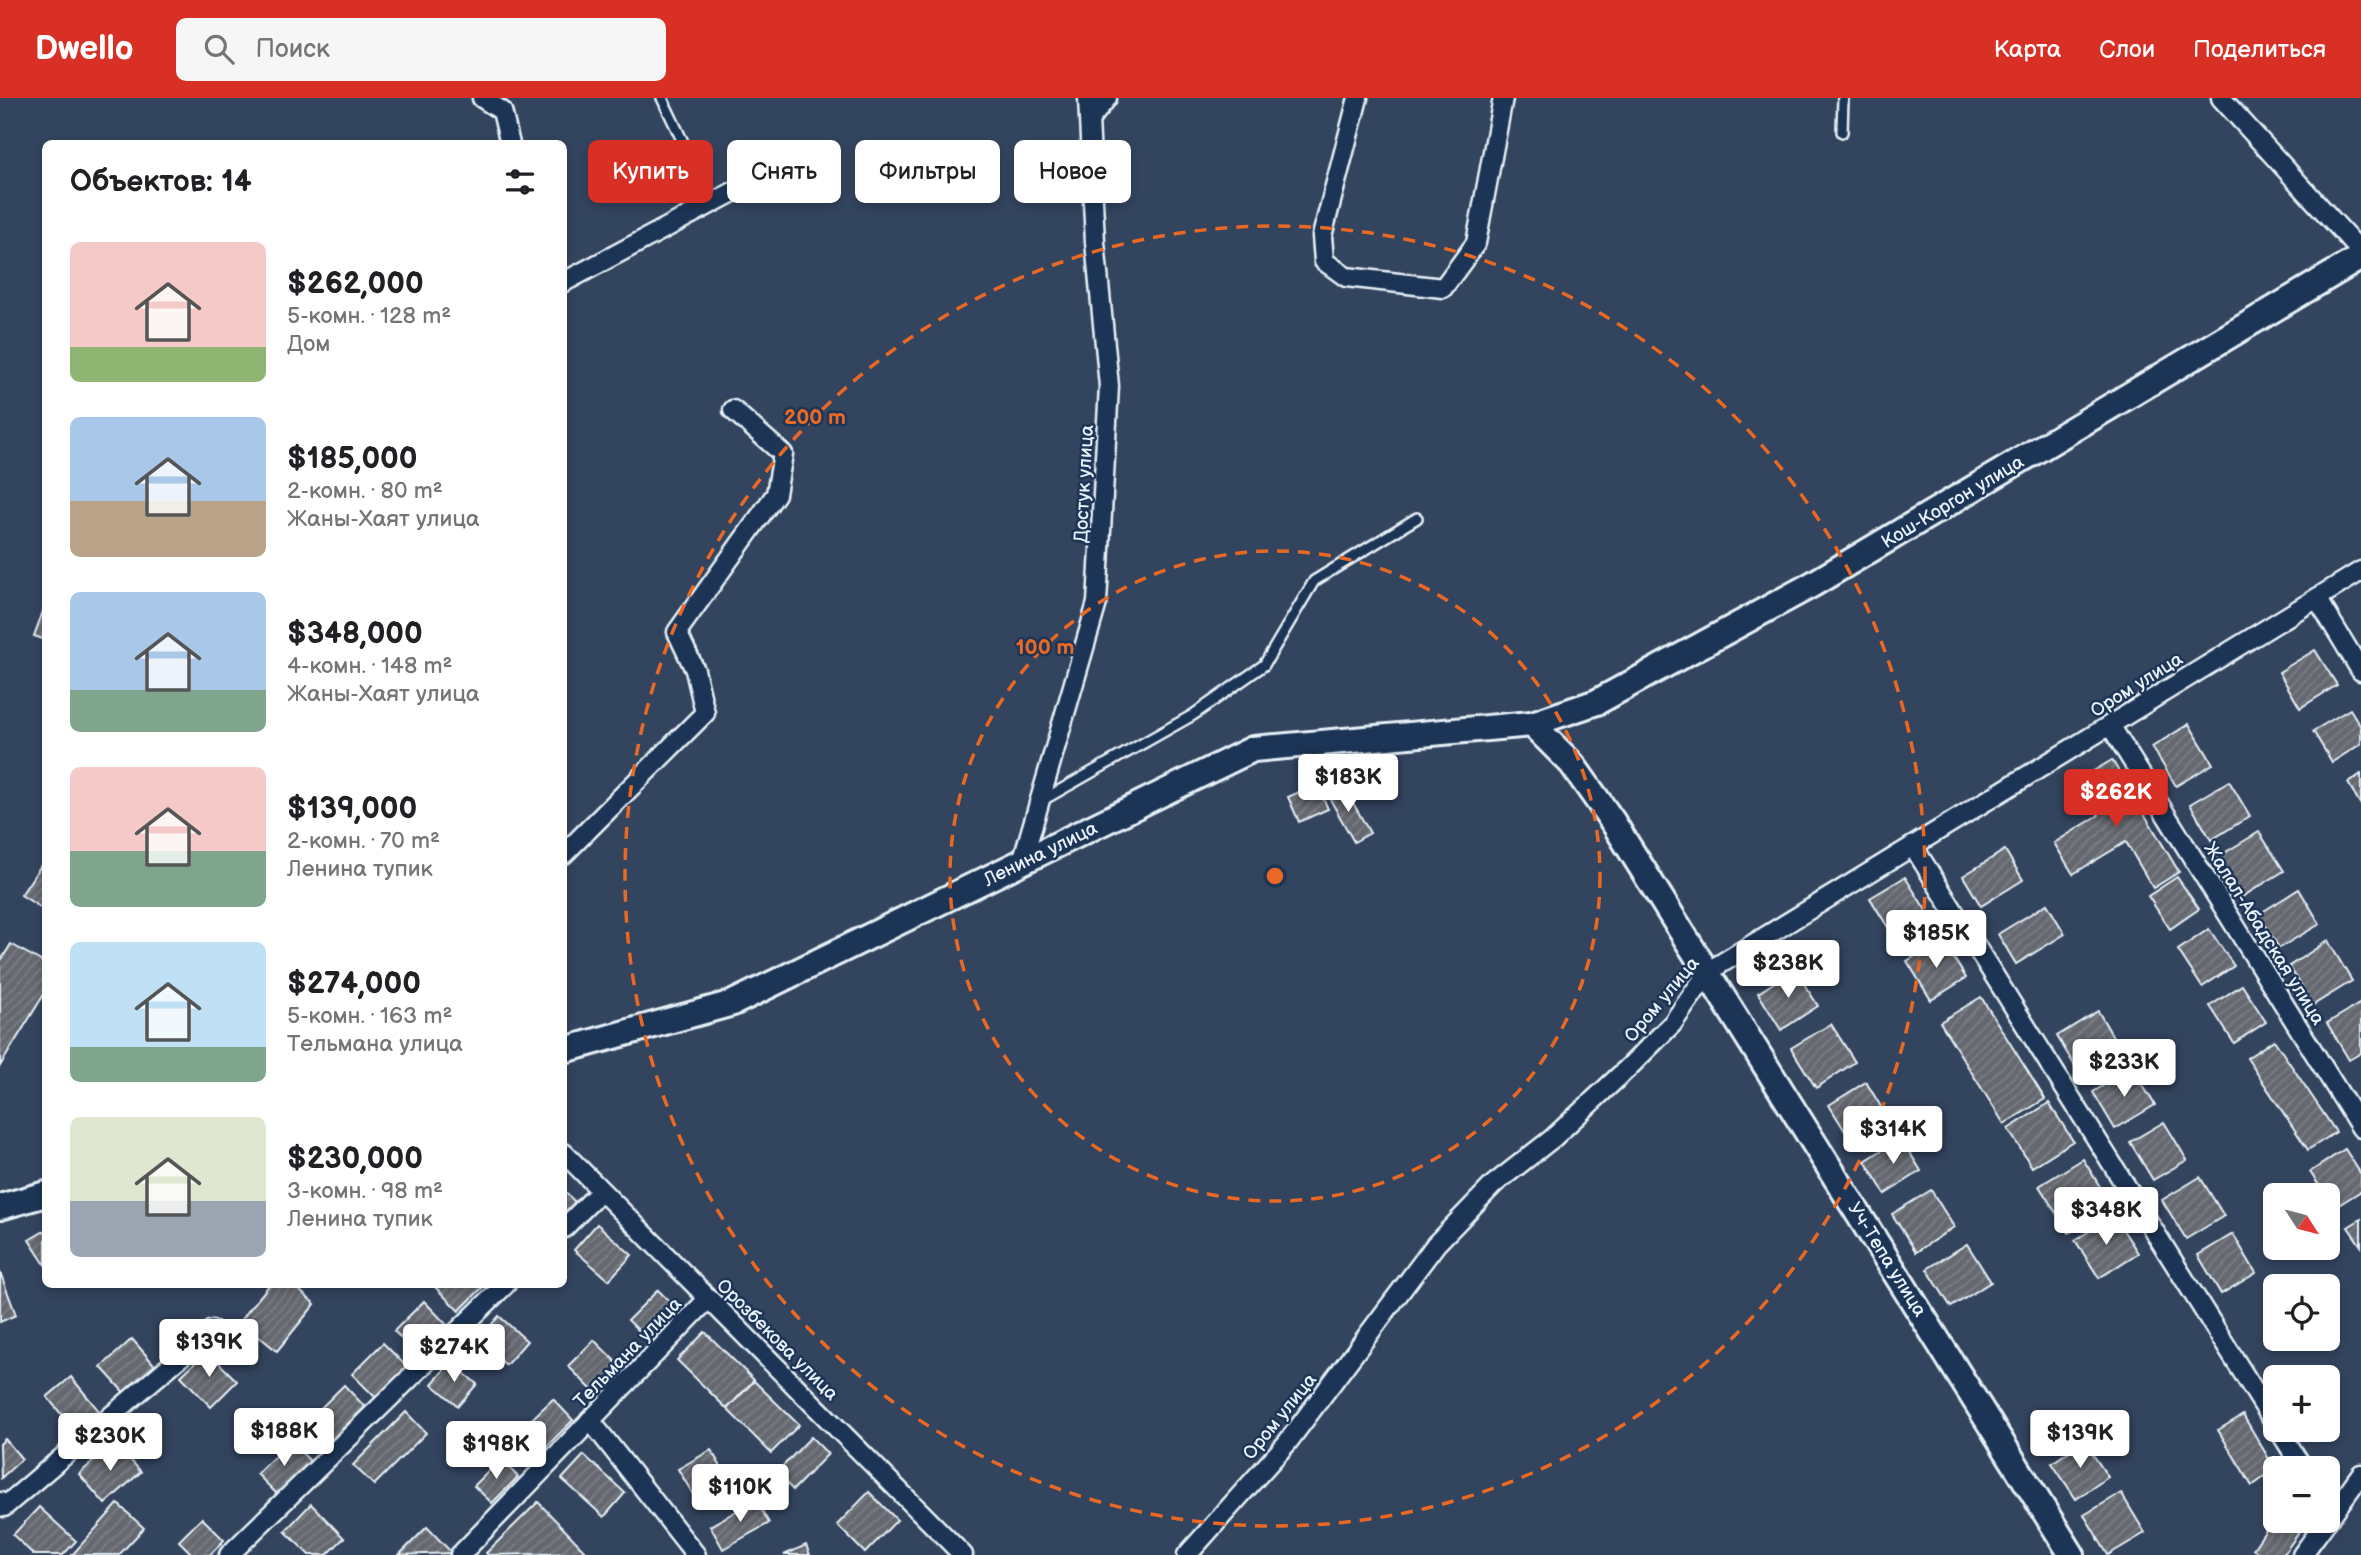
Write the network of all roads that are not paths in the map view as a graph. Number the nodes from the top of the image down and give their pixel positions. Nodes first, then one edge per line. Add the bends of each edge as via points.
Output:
1 (482, 98) edge
2 (662, 98) edge
3 (1088, 98) edge
4 (1107, 98) edge
5 (1358, 98) edge
6 (1503, 98) edge
7 (1843, 98) edge
8 (2221, 98) edge
9 (1091, 118) junction
10 (1842, 132) dead end
11 (509, 140) edge
12 (682, 140) edge
13 (712, 203) edge
14 (2361, 254) edge
15 (567, 280) edge
16 (733, 410) dead end
17 (1418, 518) dead end
18 (2361, 571) edge
19 (2317, 598) junction
20 (2361, 671) edge
21 (1532, 724) junction
22 (2110, 725) junction
23 (1039, 802) junction
24 (1913, 846) junction
25 (567, 851) edge
26 (1022, 862) junction
27 (1709, 971) junction
28 (567, 1049) edge
29 (2361, 1128) edge
30 (567, 1156) edge
31 (601, 1191) junction
32 (42, 1195) edge
33 (0, 1207) edge
34 (567, 1225) edge
35 (502, 1288) edge
36 (708, 1298) junction
37 (212, 1330) dead end
38 (2263, 1405) edge
39 (590, 1420) junction
40 (2361, 1474) edge
41 (2340, 1501) edge
42 (0, 1502) edge
43 (2317, 1533) edge
44 (229, 1555) edge
45 (460, 1555) edge
46 (696, 1555) edge
47 (963, 1555) edge
48 (1186, 1555) edge
49 (2072, 1555) edge
50 (2302, 1555) edge

1 - 11 street via 502,111
2 - 12 lane
3 - 9 street, Достук улица
4 - 9 street
5 - 6 street via 1322,236 1324,261 1346,277 1443,288 1476,243
7 - 10 lane
8 - 14 street
9 - 23 street, Достук улица via 1095,242 1109,386 1097,603
13 - 15 street
14 - 21 street, Кош-Коргон улица via 1812,584 1597,702
16 - 25 street via 783,454 776,494 677,632 695,670 705,713
17 - 23 lane via 1314,581 1264,665 1193,715
18 - 19 street, Ором улица
19 - 20 street
19 - 22 street, Ором улица
21 - 26 street, Ленина улица via 1253,749
21 - 27 street, Уч-Тепа улица via 1572,764 1614,822
22 - 24 street, Ором улица
22 - 29 street, Жалал-Абадская улица
23 - 26 street, Достук улица
24 - 27 street, Ором улица
24 - 38 street
26 - 28 street, Ленина улица via 733,1003
27 - 48 street, Ором улица via 1672,1024 1630,1066 1553,1138 1494,1184 1436,1244 1287,1443
27 - 49 street, Уч-Тепа улица
30 - 31 street, Орозбекова улица
31 - 34 street
31 - 36 street, Орозбекова улица
32 - 33 street
35 - 44 street
36 - 39 street, Тельмана улица
36 - 47 street, Орозбекова улица
37 - 42 street via 4,1507
39 - 45 street, Тельмана улица
39 - 46 street
40 - 41 street
43 - 50 street

